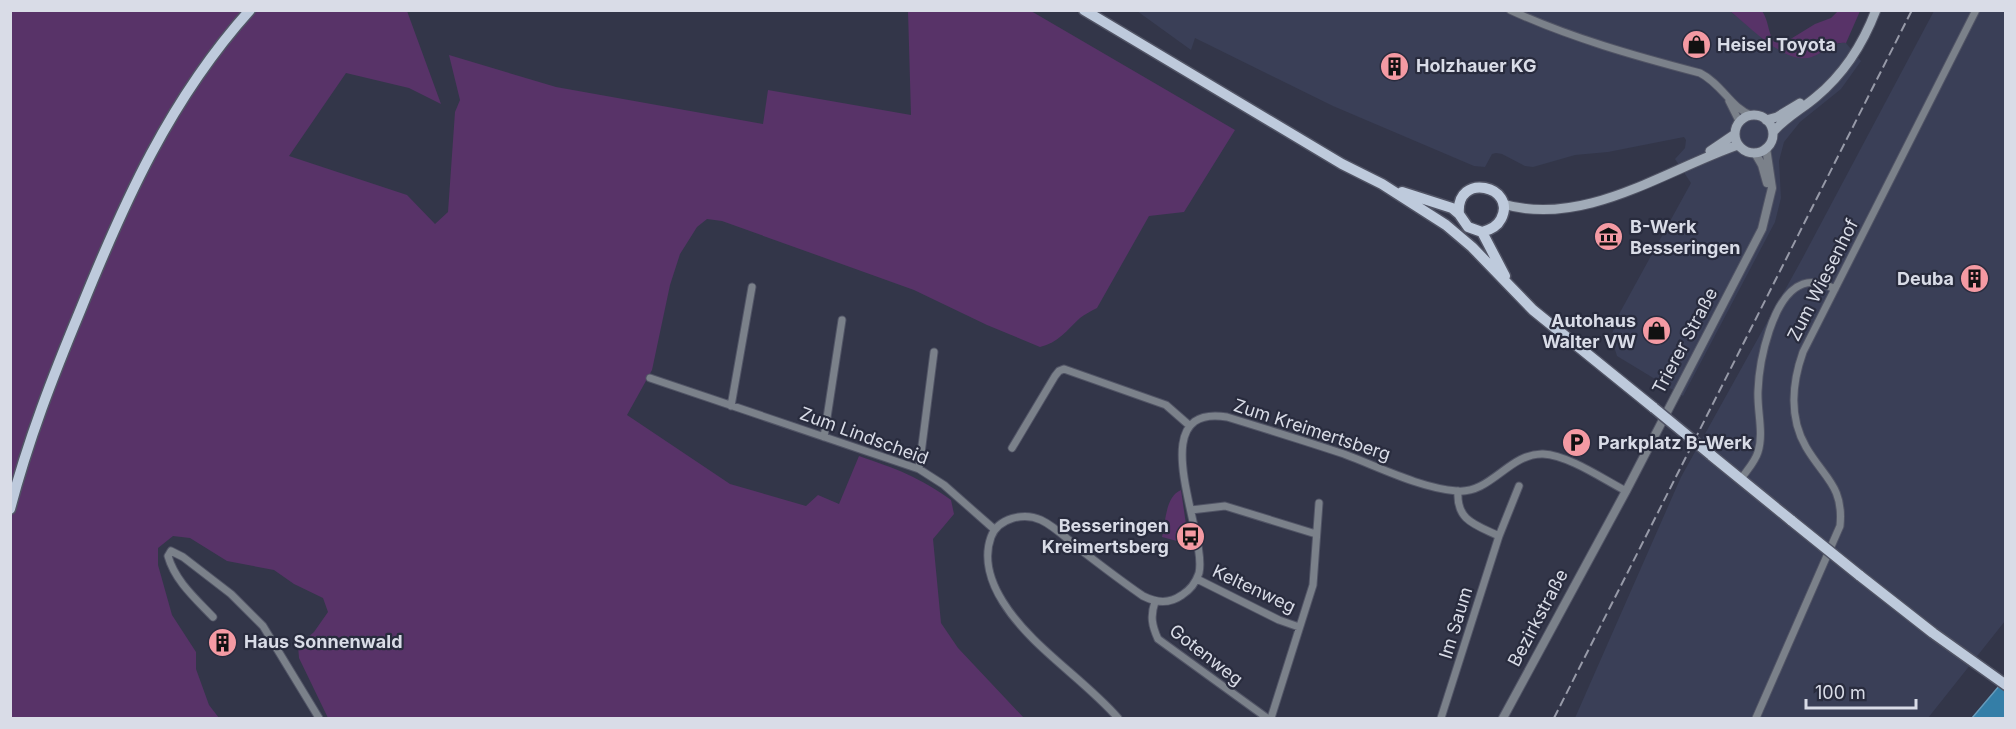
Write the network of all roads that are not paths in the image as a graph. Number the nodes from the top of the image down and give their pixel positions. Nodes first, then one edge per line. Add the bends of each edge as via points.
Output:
1 (250, 10) edge
2 (1085, 10) edge
3 (1510, 10) edge
4 (1876, 10) edge
5 (1976, 10) edge
6 (1834, 80) junction
7 (1725, 93) junction
8 (1751, 115) junction
9 (1766, 120) junction
10 (1739, 121) junction
11 (1773, 132) junction
12 (1735, 134) junction
13 (1738, 145) junction
14 (1766, 148) junction
15 (1755, 153) junction
16 (1688, 165) junction
17 (1382, 184) junction
18 (1418, 197) junction
19 (1462, 198) junction
20 (1503, 204) junction
21 (1769, 204) junction
22 (1529, 210) junction
23 (1459, 214) junction
24 (1502, 216) junction
25 (1486, 230) junction
26 (752, 287) dead end
27 (1835, 289) junction
28 (1525, 302) junction
29 (842, 320) dead end
30 (934, 352) dead end
31 (651, 378) dead end
32 (731, 406) junction
33 (1190, 426) junction
34 (824, 437) junction
35 (1012, 448) dead end
36 (919, 469) junction
37 (1740, 479) junction
38 (1519, 486) dead end
39 (1458, 491) junction
40 (1626, 491) junction
41 (1319, 503) dead end
42 (10, 509) edge
43 (1191, 510) junction
44 (994, 529) junction
45 (1316, 534) junction
46 (1602, 534) joint
47 (1499, 536) junction
48 (1197, 579) junction
49 (1155, 602) junction
50 (213, 617) dead end
51 (1299, 627) junction
52 (1289, 666) joint
53 (2006, 685) edge
54 (320, 718) edge
55 (1118, 718) edge
56 (1269, 718) edge
57 (1441, 718) edge
58 (1503, 718) edge
59 (1756, 718) edge

1 - 42 main road via 223,40 175,109 140,173 110,237 28,444
2 - 17 main road
3 - 7 street via 1587,41 1700,73
4 - 6 main road via 1857,51
5 - 27 street, Zum Wiesenhof
6 - 9 main road
6 - 11 main road
7 - 8 street
7 - 10 street
8 - 9 main road
8 - 10 main road
9 - 11 main road
10 - 12 main road
11 - 14 main road
12 - 13 main road
12 - 16 main road
13 - 15 main road
13 - 16 main road
14 - 15 main road
14 - 21 street, Trierer Straße via 1772,188
15 - 21 street, Trierer Straße via 1765,174
16 - 22 main road via 1610,197
17 - 18 main road
17 - 28 main road via 1462,237
18 - 19 main road via 1456,201
18 - 23 main road
19 - 20 main road via 1472,189 1486,187
19 - 23 main road
20 - 22 main road
20 - 24 main road
21 - 40 street, Trierer Straße via 1762,229
22 - 24 main road
23 - 25 main road via 1468,227
24 - 25 main road via 1497,225
25 - 28 main road via 1497,260
26 - 32 street
27 - 37 street via 1805,283 1786,297 1779,308 1760,373 1758,452
27 - 59 street, Zum Wiesenhof via 1803,352 1794,394 1798,429 1805,446 1837,492 1840,526
28 - 37 main road, bridge
29 - 34 street
30 - 36 street
31 - 32 street, Zum Lindscheid
32 - 34 street, Zum Lindscheid
33 - 35 street via 1166,405 1064,369 1054,376
33 - 39 street, Zum Kreimertsberg via 1210,416 1227,417
33 - 43 street via 1181,451
34 - 36 street, Zum Lindscheid
36 - 44 street, Zum Lindscheid via 944,485
37 - 53 main road, bridge via 1932,633
38 - 47 street, Im Saum
39 - 40 street via 1478,487 1520,459 1540,454 1559,458
39 - 47 street via 1458,509 1462,514
40 - 46 street, Trierer Straße
41 - 45 street, Keltenweg
43 - 45 street via 1225,507
43 - 48 street via 1200,571
44 - 49 street via 1020,516 1040,520
44 - 55 street via 987,556 993,583 1003,602 1034,638
45 - 51 street, Keltenweg via 1313,585
46 - 58 street, Bezirkstraße
47 - 57 street, Im Saum
48 - 49 street via 1180,597
48 - 51 street, Keltenweg
49 - 56 street, Gotenweg via 1152,619 1158,639
50 - 54 street via 180,580 170,563 171,551 250,612
51 - 52 street, Keltenweg
52 - 56 street, Gotenweg

